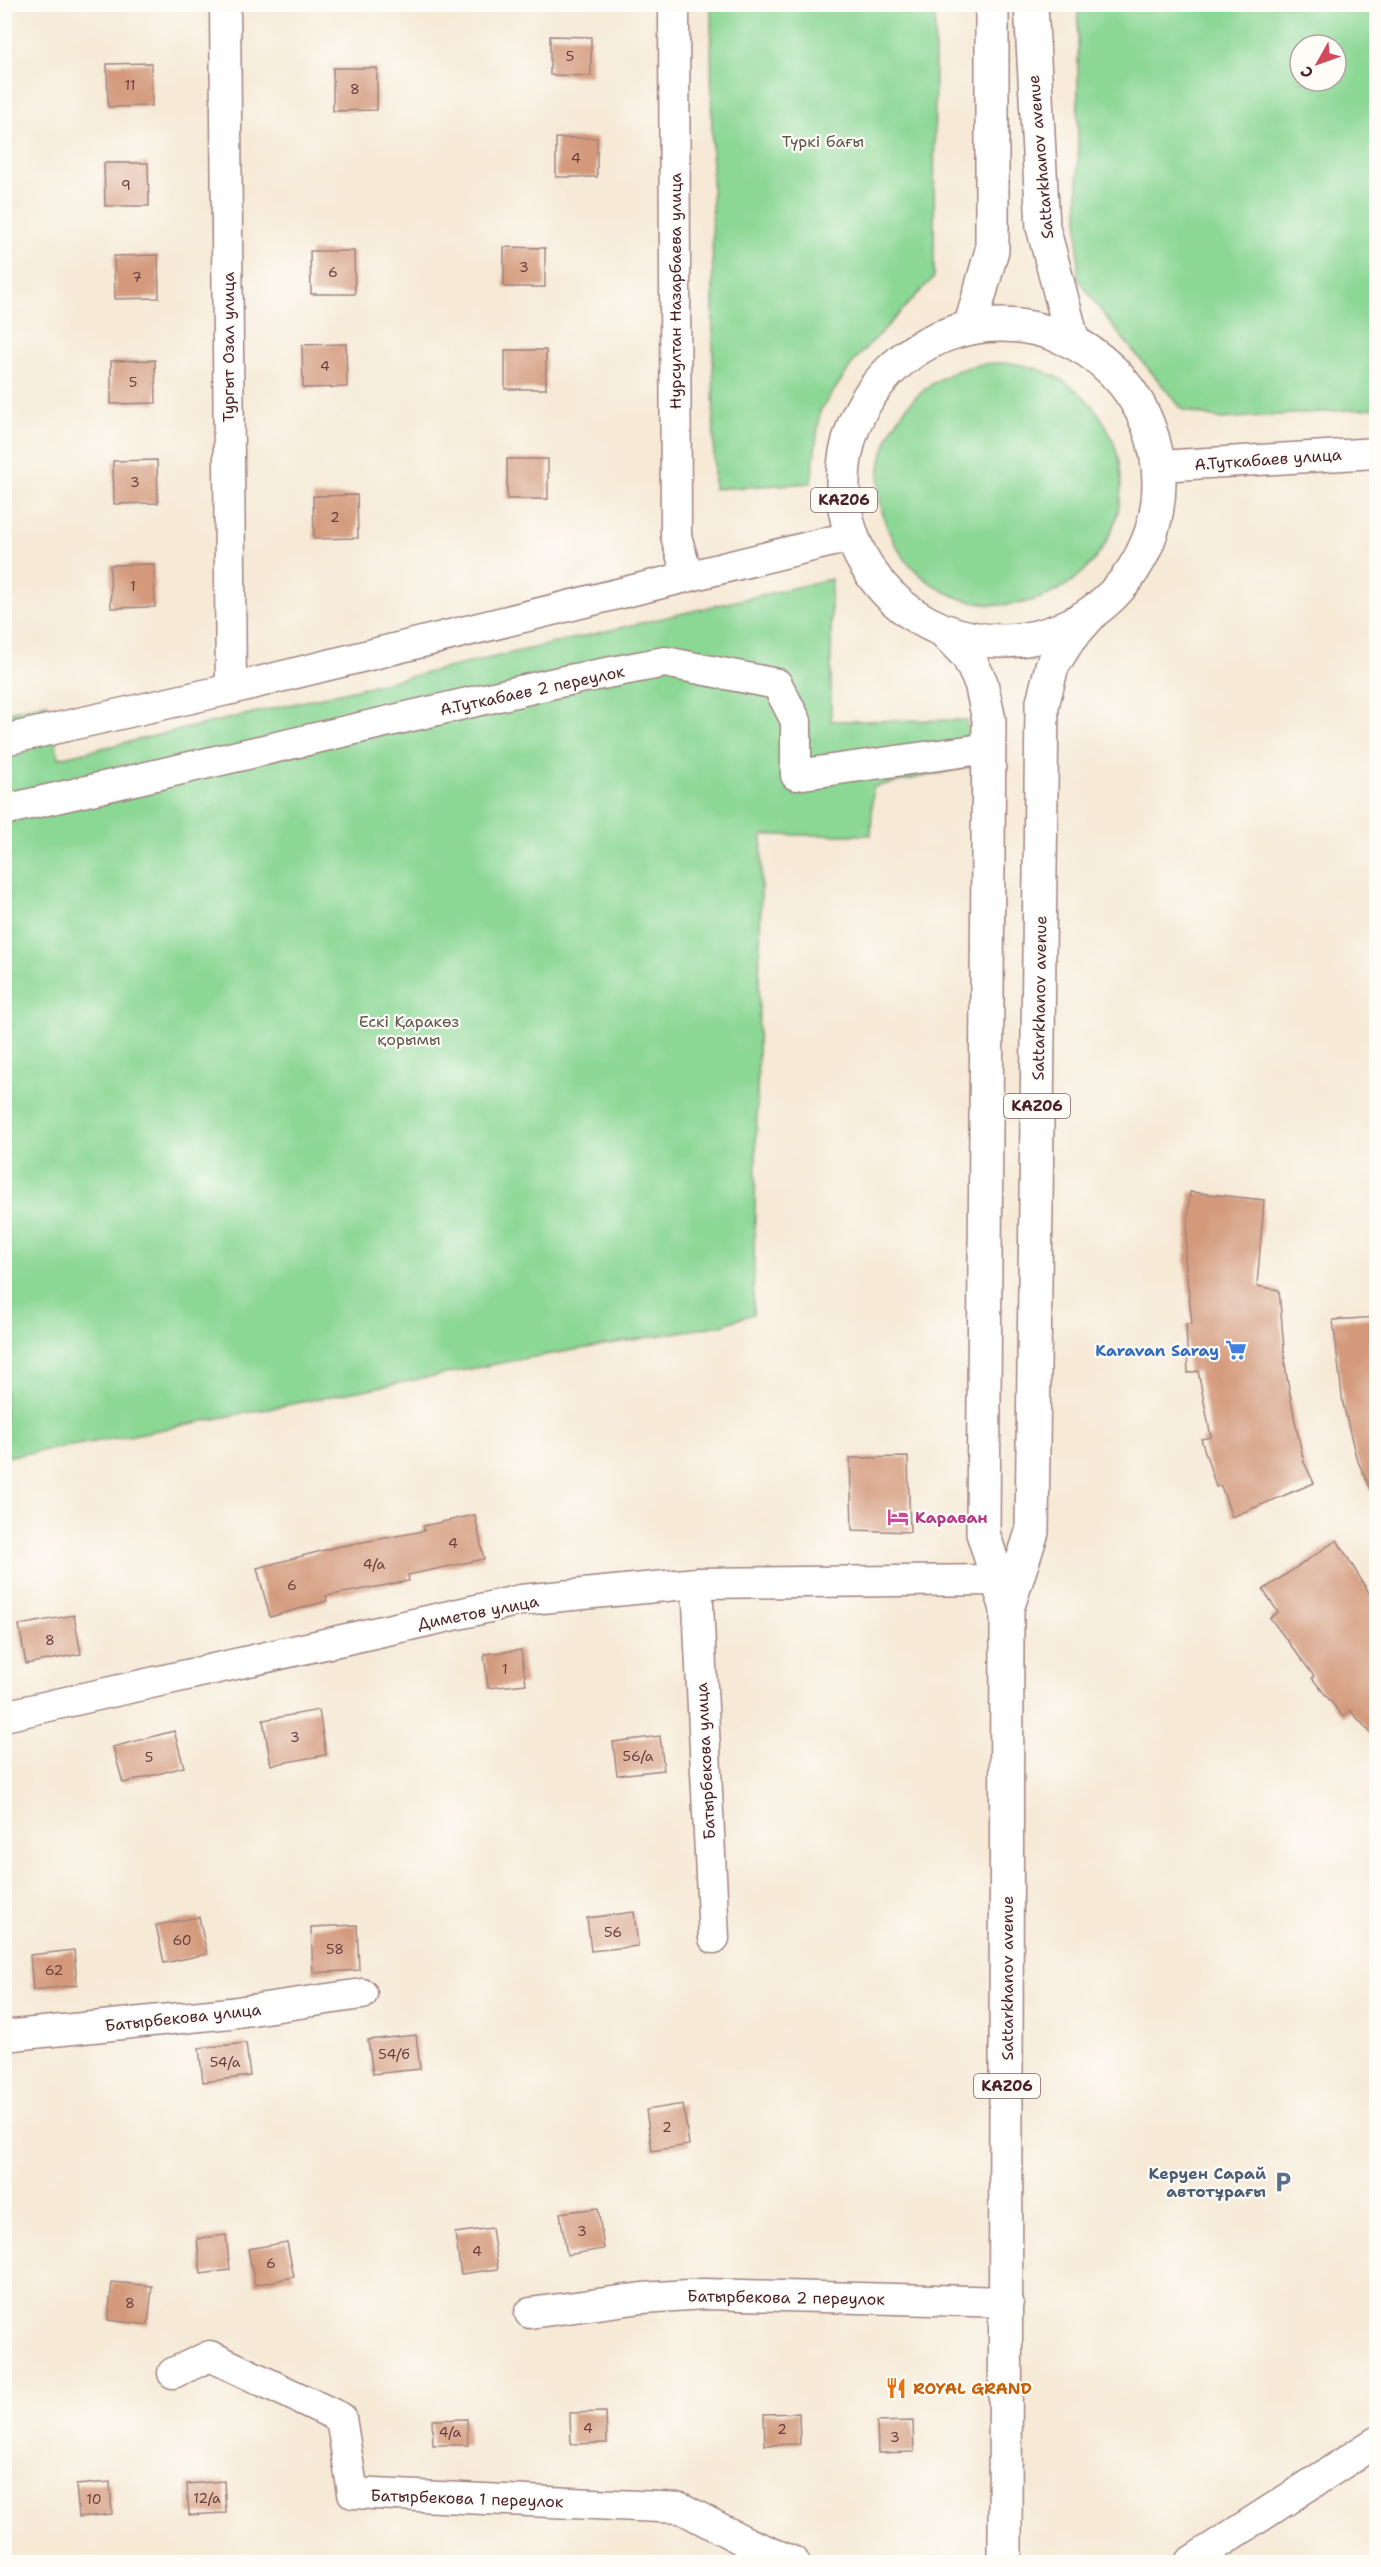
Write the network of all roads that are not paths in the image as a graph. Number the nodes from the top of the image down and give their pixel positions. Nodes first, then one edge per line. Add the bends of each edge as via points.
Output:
1 (225, 4) edge
2 (675, 4) edge
3 (992, 4) edge
4 (1030, 4) edge
5 (970, 328) junction
6 (1073, 342) junction
7 (1377, 453) edge
8 (1159, 466) junction
9 (853, 536) junction
10 (687, 575) junction
11 (1091, 614) junction
12 (944, 631) junction
13 (231, 689) junction
14 (4, 741) edge
15 (989, 748) junction
16 (4, 810) edge
17 (697, 1583) junction
18 (1002, 1594) junction
19 (4, 1716) edge
20 (714, 1938) dead end
21 (362, 1994) dead end
22 (4, 2036) edge
23 (1008, 2302) junction
24 (530, 2313) dead end
25 (173, 2373) dead end
26 (1377, 2442) edge
27 (794, 2562) edge
28 (1005, 2562) edge
29 (1191, 2562) edge

1 - 13 street, Тургыт Озал улица
2 - 10 street, Нурсултан Назарбаева улица via 675,536
3 - 5 main road via 993,250
4 - 6 main road, Sattarkhanov avenue via 1043,227
5 - 6 main road, KАZ06 via 1023,326
5 - 9 main road, KАZ06 via 912,352 879,383 863,405 845,456 845,510
6 - 8 main road, KАZ06 via 1102,362 1131,393 1145,416
7 - 8 street, А.Туткабаев улица
8 - 11 main road, KАZ06 via 1157,515 1140,560 1127,581
9 - 10 street
9 - 12 main road, KАZ06 via 879,583 920,619
10 - 13 street
11 - 12 main road, KАZ06 via 1048,635 1024,640 970,638
11 - 18 main road, Sattarkhanov avenue / KАZ06 via 1052,666 1042,706 1032,1532
12 - 15 main road, Sattarkhanov avenue / KАZ06 via 968,656 981,683 989,720
13 - 14 street
15 - 16 street, А.Туткабаев 2 переулок via 796,775 796,721 777,684 665,662 559,682
15 - 18 main road, Sattarkhanov avenue / KАZ06 via 983,1533
17 - 18 street, Диметов улица
17 - 19 street, Диметов улица via 522,1600
17 - 20 street, Батырбекова улица
18 - 23 main road, Sattarkhanov avenue / KАZ06
21 - 22 street, Батырбекова улица via 230,2013
23 - 24 street, Батырбекова 2 переулок via 704,2294
23 - 28 main road, Sattarkhanov avenue / KАZ06
25 - 27 street, Батырбекова 1 переулок via 210,2356 341,2418 353,2493 681,2508
26 - 29 street

